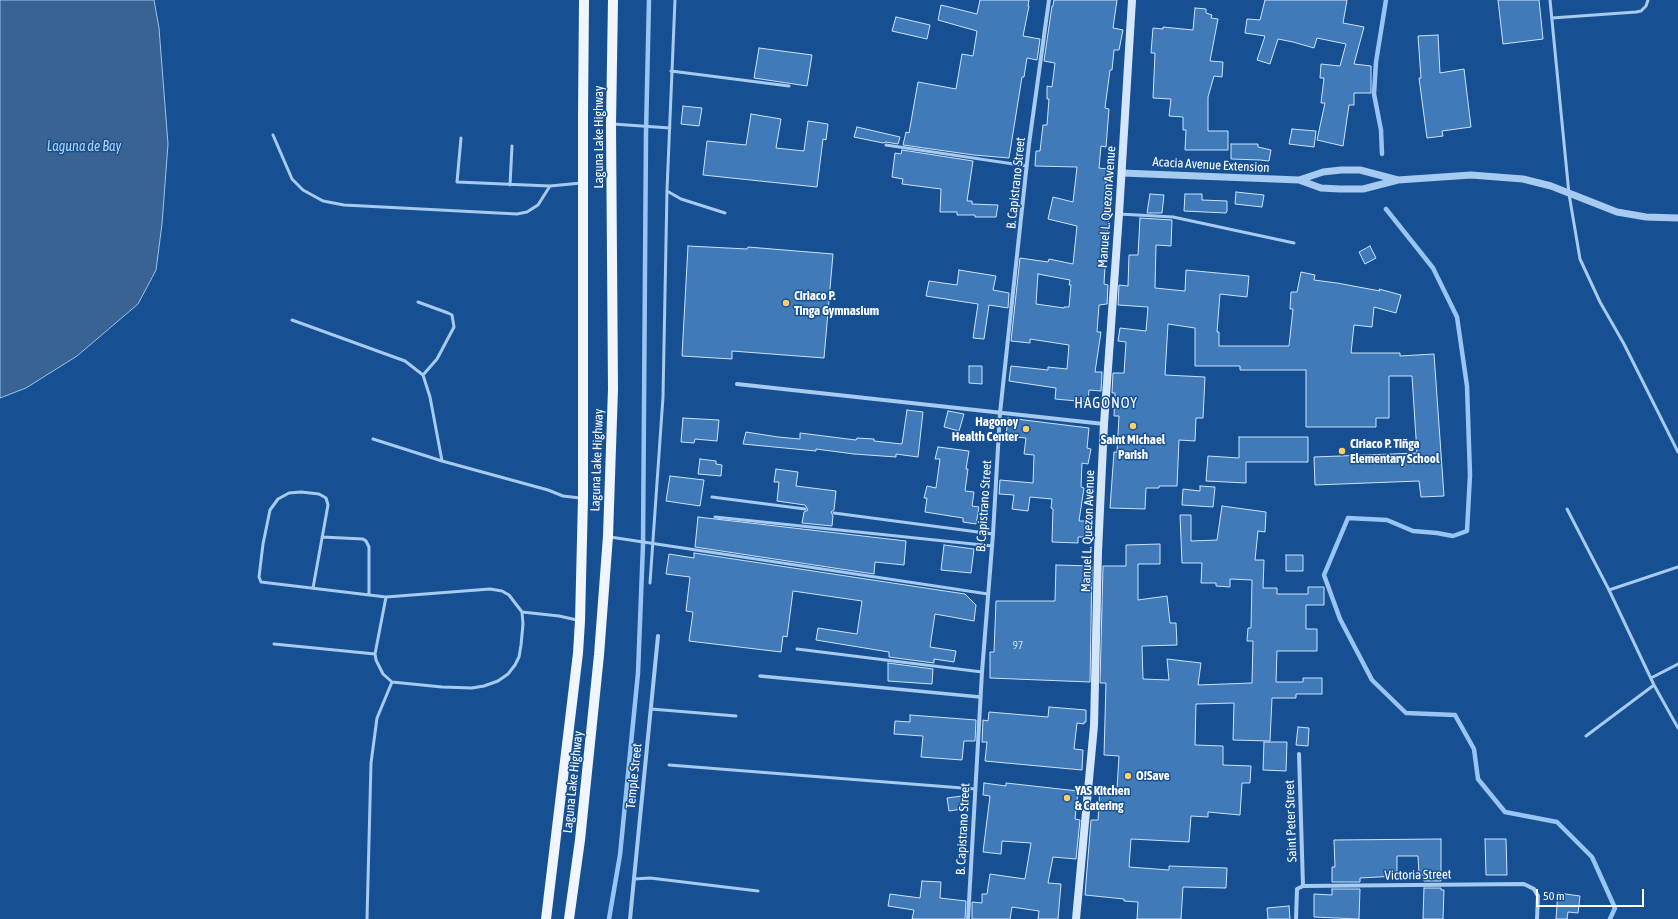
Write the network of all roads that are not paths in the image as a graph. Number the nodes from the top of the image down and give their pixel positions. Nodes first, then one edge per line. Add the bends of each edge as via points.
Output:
1 (584, 0) edge
2 (613, 0) edge
3 (675, 0) edge
4 (1048, 0) edge
5 (1132, 0) edge
6 (1550, 0) edge
7 (1648, 0) edge
8 (1552, 18) junction
9 (671, 71) junction
10 (789, 86) dead end
11 (611, 124) junction
12 (670, 128) junction
13 (273, 134) dead end
14 (461, 138) dead end
15 (886, 145) dead end
16 (512, 146) dead end
17 (1027, 166) junction
18 (1122, 173) junction
19 (1300, 180) junction
20 (1398, 180) junction
21 (582, 183) junction
22 (510, 185) junction
23 (550, 186) junction
24 (667, 190) junction
25 (1569, 194) junction
26 (725, 213) dead end
27 (1119, 214) junction
28 (1678, 218) edge
29 (1294, 243) dead end
30 (418, 302) dead end
31 (292, 320) dead end
32 (423, 375) junction
33 (737, 384) dead end
34 (1000, 413) junction
35 (1104, 424) junction
36 (373, 439) dead end
37 (1678, 450) edge
38 (442, 461) junction
39 (712, 497) dead end
40 (583, 498) junction
41 (804, 509) dead end
42 (1567, 509) dead end
43 (834, 513) dead end
44 (715, 517) dead end
45 (993, 534) junction
46 (608, 536) junction
47 (322, 537) junction
48 (652, 544) junction
49 (992, 546) junction
50 (1678, 567) edge
51 (650, 583) dead end
52 (313, 588) junction
53 (1609, 590) junction
54 (369, 594) junction
55 (988, 594) junction
56 (386, 597) junction
57 (522, 612) junction
58 (580, 621) junction
59 (658, 636) dead end
60 (274, 644) dead end
61 (797, 649) dead end
62 (375, 654) junction
63 (1678, 664) edge
64 (982, 672) junction
65 (760, 676) dead end
66 (1651, 678) junction
67 (392, 682) junction
68 (1654, 685) junction
69 (980, 697) junction
70 (651, 709) junction
71 (736, 716) dead end
72 (1678, 728) edge
73 (1586, 736) dead end
74 (1299, 754) dead end
75 (669, 765) dead end
76 (975, 789) junction
77 (634, 878) junction
78 (1303, 886) junction
79 (758, 891) dead end
80 (367, 919) edge
81 (546, 919) edge
82 (569, 919) edge
83 (630, 919) edge
84 (968, 919) edge
85 (1076, 919) edge
86 (1296, 919) edge
87 (1537, 919) edge

1 - 21 main road, Laguna Lake Highway
2 - 11 main road, Laguna Lake Highway
3 - 9 lane
4 - 17 street, B. Capistrano Street
5 - 18 main road, Manuel L. Quezon Avenue
6 - 8 lane
7 - 8 lane via 1641,11 1636,12
8 - 25 lane
9 - 10 lane
9 - 12 lane
11 - 12 lane
11 - 46 main road, Laguna Lake Highway via 613,389
12 - 24 lane
13 - 23 lane via 292,179 303,190 323,201 344,205 517,214 528,212 538,205
14 - 22 lane via 457,182
15 - 17 lane
16 - 22 lane
17 - 34 street, B. Capistrano Street
18 - 19 street, Acacia Avenue Extension
18 - 27 main road, Manuel L. Quezon Avenue
19 - 20 street, Acacia Avenue Extension via 1321,188 1358,189
19 - 20 street, Acacia Avenue Extension via 1323,172 1360,170
20 - 25 street, Acacia Avenue Extension via 1471,175 1523,179 1551,186
21 - 23 lane
21 - 40 main road, Laguna Lake Highway
22 - 23 lane
24 - 26 lane via 681,199
24 - 48 lane via 663,397
25 - 28 street, Acacia Avenue Extension via 1617,212 1646,217
25 - 37 lane via 1580,259
27 - 29 lane via 1173,218
27 - 35 main road, Manuel L. Quezon Avenue
30 - 32 lane via 448,312 452,316 454,327 437,359
31 - 32 lane via 405,361
32 - 38 lane via 430,397
33 - 34 street
34 - 35 street
34 - 45 street, B. Capistrano Street
35 - 85 main road, Manuel L. Quezon Avenue via 1094,726
36 - 38 lane
38 - 40 lane via 563,496
39 - 41 lane
40 - 58 main road, Laguna Lake Highway
42 - 53 lane
43 - 45 lane
44 - 49 lane
45 - 49 street, B. Capistrano Street
46 - 48 lane
46 - 82 main road, Laguna Lake Highway via 599,655 580,840
47 - 52 lane
47 - 52 lane via 328,505 326,498 319,494 289,493 278,499 270,510 263,544 261,582
47 - 54 lane via 366,541 369,547
48 - 51 lane
48 - 55 lane
49 - 55 street, B. Capistrano Street
50 - 53 lane
52 - 54 lane
53 - 66 lane
54 - 56 lane
55 - 64 street, B. Capistrano Street
56 - 57 lane via 502,590
56 - 62 lane
57 - 58 lane
57 - 67 lane via 519,657 508,674 498,681 472,688 442,688
58 - 81 main road, Laguna Lake Highway
59 - 70 street, Temple Street
60 - 62 lane
61 - 64 lane
62 - 67 lane via 383,674
63 - 66 lane
64 - 69 street, B. Capistrano Street
65 - 69 street
66 - 68 lane
67 - 80 lane via 377,718 371,763
68 - 72 lane
68 - 73 lane
69 - 76 street, B. Capistrano Street
70 - 71 lane
70 - 77 street, Temple Street
74 - 78 street, Saint Peter Street
75 - 76 lane
76 - 84 street, B. Capistrano Street
77 - 79 lane
77 - 83 street, Temple Street
78 - 86 street, Victoria Street via 1297,889
78 - 87 street, Victoria Street via 1524,884 1537,892

